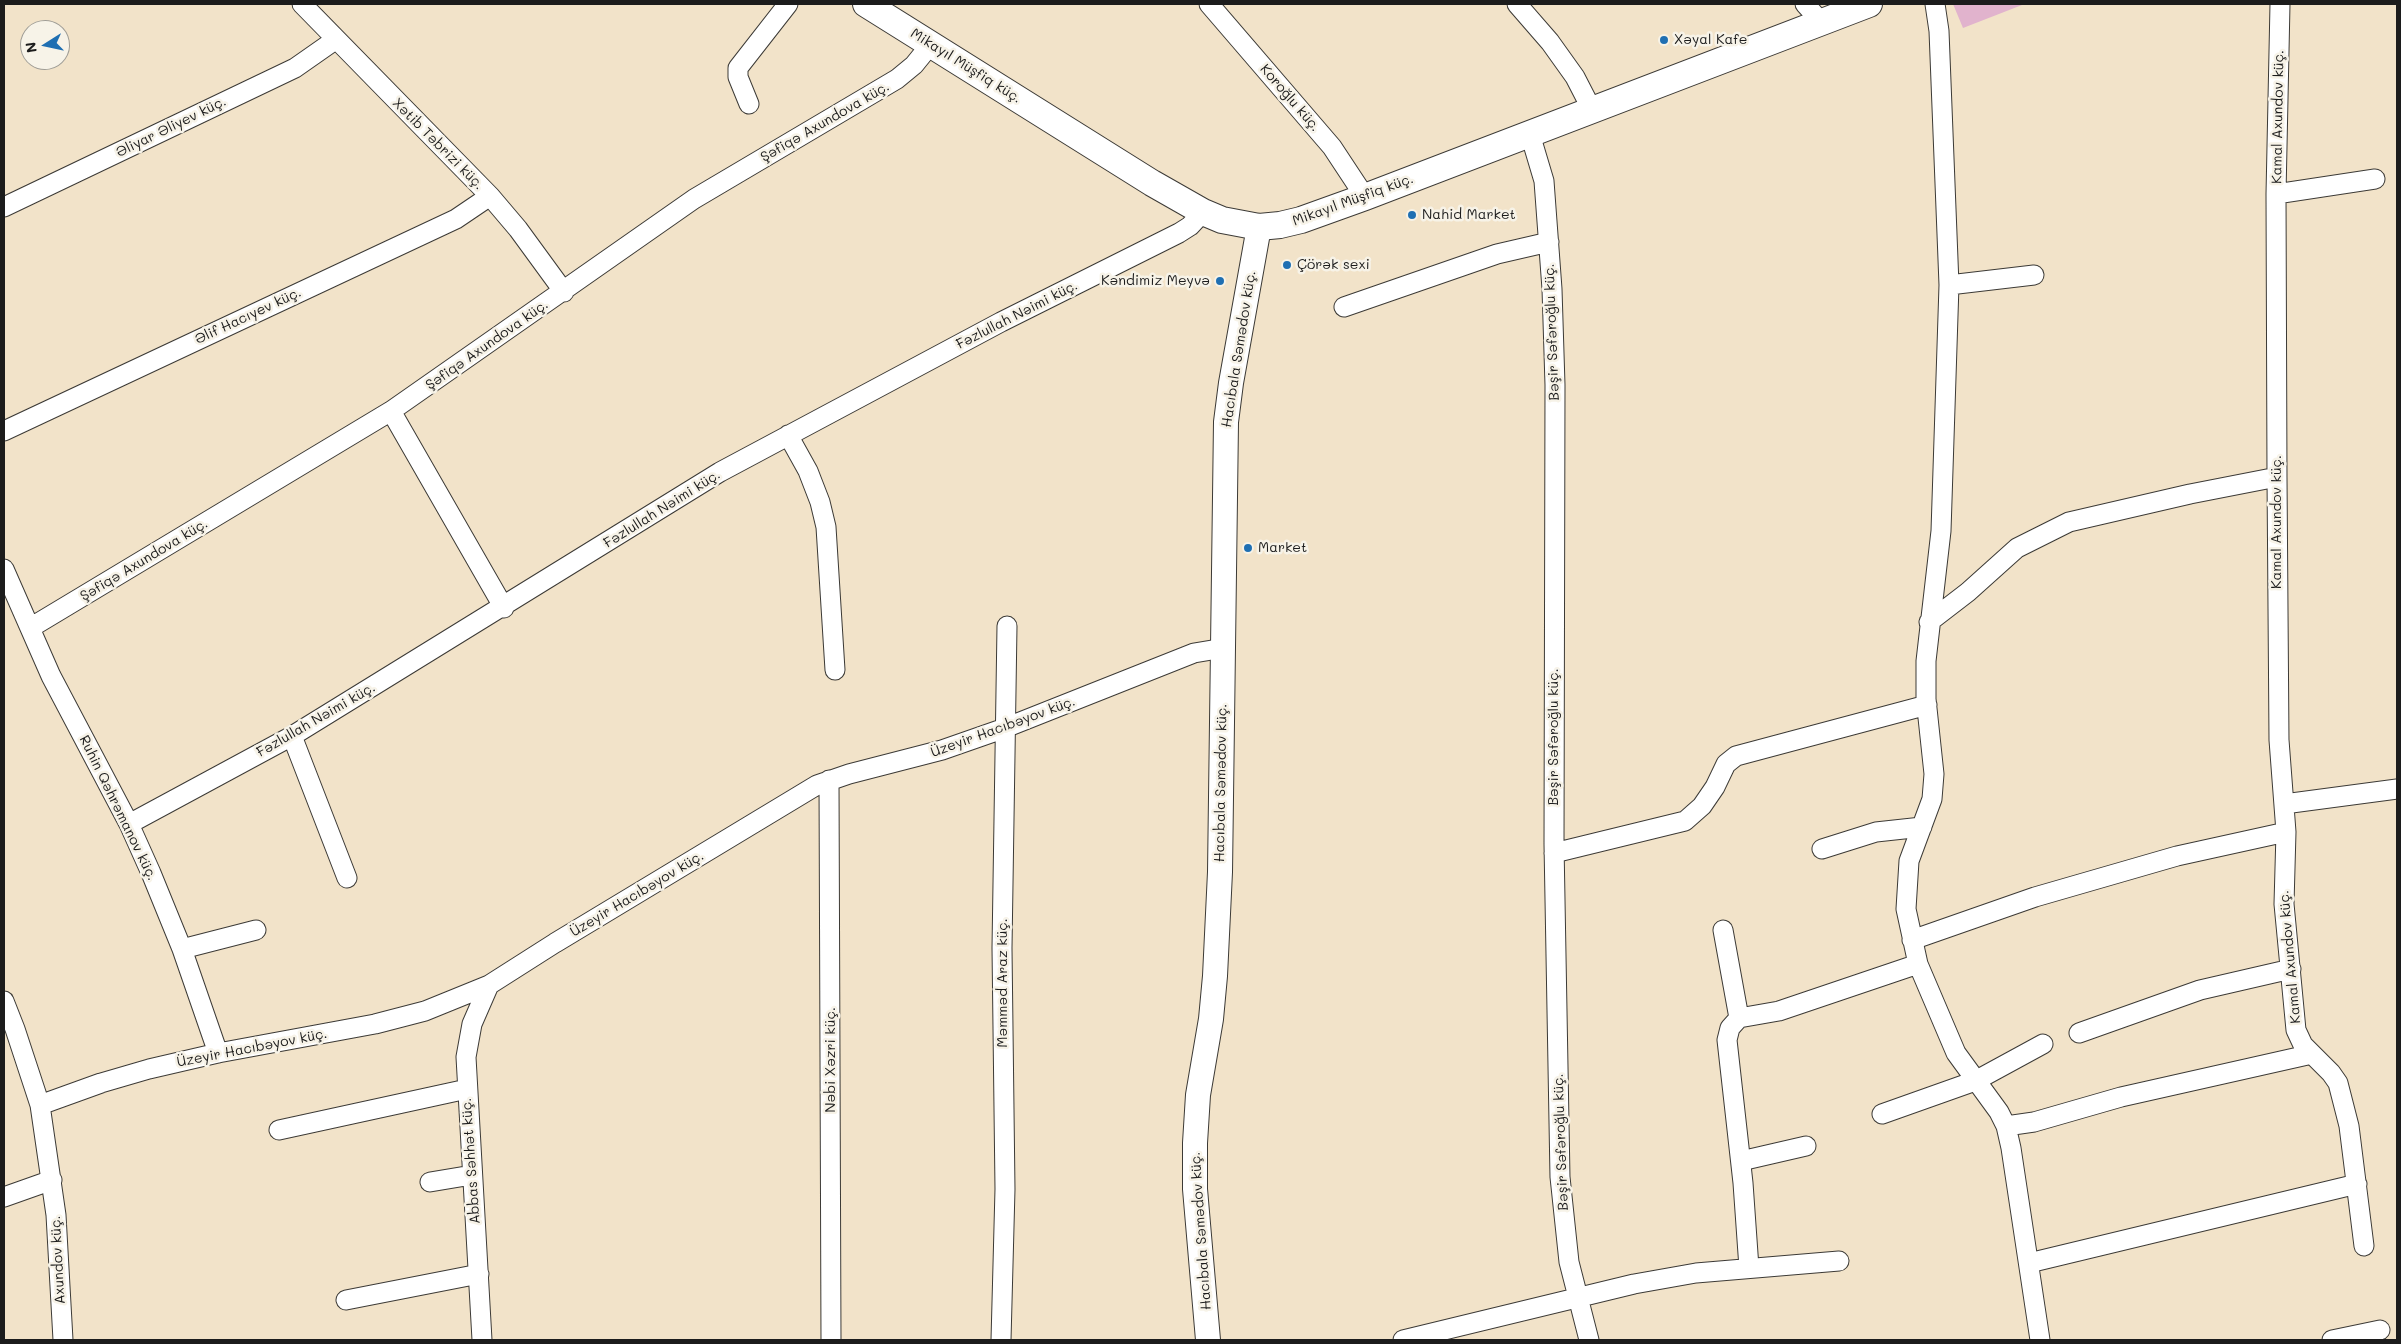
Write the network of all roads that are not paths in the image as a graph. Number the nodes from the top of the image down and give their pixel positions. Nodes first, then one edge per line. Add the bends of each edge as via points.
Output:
1 (302, 4) edge
2 (788, 4) edge
3 (866, 4) edge
4 (1209, 4) edge
5 (1517, 4) edge
6 (1869, 4) edge
7 (1935, 4) edge
8 (2280, 4) edge
9 (1814, 14) edge
10 (335, 40) junction
11 (931, 44) junction
12 (749, 104) dead end
13 (1592, 110) junction
14 (1530, 134) junction
15 (2375, 179) dead end
16 (2276, 194) junction
17 (490, 196) junction
18 (1365, 197) junction
19 (4, 207) edge
20 (1203, 212) junction
21 (1259, 226) junction
22 (1550, 242) junction
23 (2034, 275) dead end
24 (1949, 285) junction
25 (564, 292) junction
26 (1344, 308) dead end
27 (391, 411) junction
28 (4, 431) edge
29 (788, 435) junction
30 (2277, 477) junction
31 (4, 569) edge
32 (504, 608) junction
33 (1929, 622) junction
34 (1007, 626) dead end
35 (30, 628) junction
36 (1224, 648) junction
37 (835, 670) dead end
38 (1927, 705) junction
39 (1005, 728) junction
40 (292, 736) junction
41 (828, 780) junction
42 (2397, 789) edge
43 (2284, 804) junction
44 (129, 824) junction
45 (1922, 827) junction
46 (2286, 832) junction
47 (1822, 849) dead end
48 (1554, 853) junction
49 (347, 878) dead end
50 (256, 930) dead end
51 (1723, 930) dead end
52 (1912, 940) junction
53 (182, 950) junction
54 (1918, 964) junction
55 (2290, 970) junction
56 (489, 985) junction
57 (4, 1001) edge
58 (1739, 1018) junction
59 (2079, 1032) dead end
60 (2043, 1044) dead end
61 (218, 1053) junction
62 (2312, 1054) junction
63 (1975, 1081) junction
64 (467, 1089) junction
65 (40, 1105) junction
66 (1882, 1114) dead end
67 (2006, 1126) junction
68 (279, 1130) dead end
69 (1806, 1146) dead end
70 (1741, 1161) junction
71 (472, 1175) junction
72 (52, 1180) junction
73 (430, 1182) dead end
74 (2357, 1184) junction
75 (4, 1198) edge
76 (2364, 1246) dead end
77 (1839, 1261) dead end
78 (2029, 1263) junction
79 (1749, 1268) junction
80 (480, 1274) junction
81 (1578, 1298) junction
82 (346, 1300) dead end
83 (2380, 1330) dead end
84 (1479, 1332) edge
85 (63, 1340) edge
86 (482, 1340) edge
87 (830, 1340) edge
88 (1001, 1340) edge
89 (1208, 1340) edge
90 (1403, 1340) edge
91 (1589, 1340) edge
92 (2038, 1340) edge
93 (2332, 1340) edge

1 - 10 street, Xətib Təbrizi küç.
2 - 12 street via 738,68 738,77
3 - 11 main road, Mikayıl Müşfiq küç.
4 - 18 street, Koroğlu küç. via 1332,147
5 - 13 street via 1575,77
6 - 9 main road, Mikayıl Müşfiq küç.
7 - 24 street via 1939,31
8 - 16 street, Kamal Axundov küç.
9 - 13 main road, Mikayıl Müşfiq küç.
10 - 17 street, Xətib Təbrizi küç.
10 - 19 street, Əliyar Əliyev küç. via 295,68
11 - 20 main road, Mikayıl Müşfiq küç.
11 - 25 street, Şəfiqə Axundova küç. via 897,79 694,199
13 - 14 main road, Mikayıl Müşfiq küç.
14 - 18 main road, Mikayıl Müşfiq küç.
14 - 22 street, Bəşir Səfəroğlu küç. via 1544,181
15 - 16 street
16 - 30 street, Kamal Axundov küç.
17 - 25 street, Xətib Təbrizi küç.
17 - 28 street, Əlif Hacıyev küç. via 456,219
18 - 21 main road, Mikayıl Müşfiq küç. via 1301,220
20 - 21 main road, Mikayıl Müşfiq küç. via 1222,220
20 - 29 street, Fəzlullah Nəimi küç. via 1179,233 1001,322
21 - 36 street, Hacıbala Səmədov küç. via 1226,422
22 - 26 street via 1497,254
22 - 48 street, Bəşir Səfəroğlu küç. via 1555,385
23 - 24 street
24 - 33 street via 1941,531
25 - 27 street, Şəfiqə Axundova küç.
27 - 32 street
27 - 35 street, Şəfiqə Axundova küç.
29 - 32 street, Fəzlullah Nəimi küç. via 720,472
29 - 37 street via 808,471 826,527
30 - 33 street via 2069,522 2018,548
30 - 43 street, Kamal Axundov küç. via 2279,740
31 - 35 street, Ruhin Qəhrəmanov küç.
32 - 40 street, Fəzlullah Nəimi küç.
33 - 38 street
34 - 39 street, Məmməd Araz küç.
35 - 44 street, Ruhin Qəhrəmanov küç. via 51,676
36 - 39 street, Üzeyir Hacıbəyov küç. via 1194,653
36 - 89 street, Hacıbala Səmədov küç. via 1215,976 1198,1095 1195,1143 1195,1189
38 - 45 street via 1934,774 1932,799
38 - 48 street via 1736,756 1726,764 1702,806 1685,820
39 - 41 street, Üzeyir Hacıbəyov küç. via 942,750
39 - 88 street, Məmməd Araz küç. via 1002,948 1005,1189
40 - 44 street, Fəzlullah Nəimi küç.
40 - 49 street
41 - 56 street, Üzeyir Hacıbəyov küç.
41 - 87 street, Nəbi Xəzri küç.
42 - 43 street
43 - 46 street, Kamal Axundov küç.
44 - 53 street, Ruhin Qəhrəmanov küç.
45 - 47 street via 1876,832
45 - 52 street via 1909,861 1906,909
46 - 52 street via 2177,856 2035,897
46 - 55 street, Kamal Axundov küç. via 2284,904
48 - 81 street, Bəşir Səfəroğlu küç. via 1560,1177 1569,1262
50 - 53 street
51 - 58 street
52 - 54 street
53 - 61 street, Ruhin Qəhrəmanov küç.
54 - 58 street via 1780,1012
54 - 63 street via 1956,1053
55 - 59 street via 2200,990
55 - 62 street, Kamal Axundov küç. via 2299,1040
56 - 61 street, Üzeyir Hacıbəyov küç. via 425,1011 375,1024
56 - 64 street, Abbas Səhhət küç. via 472,1024 466,1057
57 - 65 street
58 - 70 street via 1730,1028 1727,1040
60 - 63 street
61 - 65 street, Üzeyir Hacıbəyov küç. via 141,1071
62 - 67 street via 2122,1097 2034,1122
62 - 74 street via 2338,1083 2349,1126
63 - 66 street
63 - 67 street
64 - 68 street
64 - 71 street, Abbas Səhhət küç.
65 - 72 street, Axundov küç.
67 - 78 street
69 - 70 street
70 - 79 street
71 - 73 street
71 - 80 street, Abbas Səhhət küç.
72 - 75 street
72 - 85 street, Axundov küç.
74 - 76 street
74 - 78 street
77 - 79 street
78 - 92 street
79 - 81 street via 1696,1272
80 - 82 street
80 - 86 street, Abbas Səhhət küç.
81 - 84 street
81 - 91 street, Bəşir Səfəroğlu küç.
83 - 93 street
84 - 90 street

